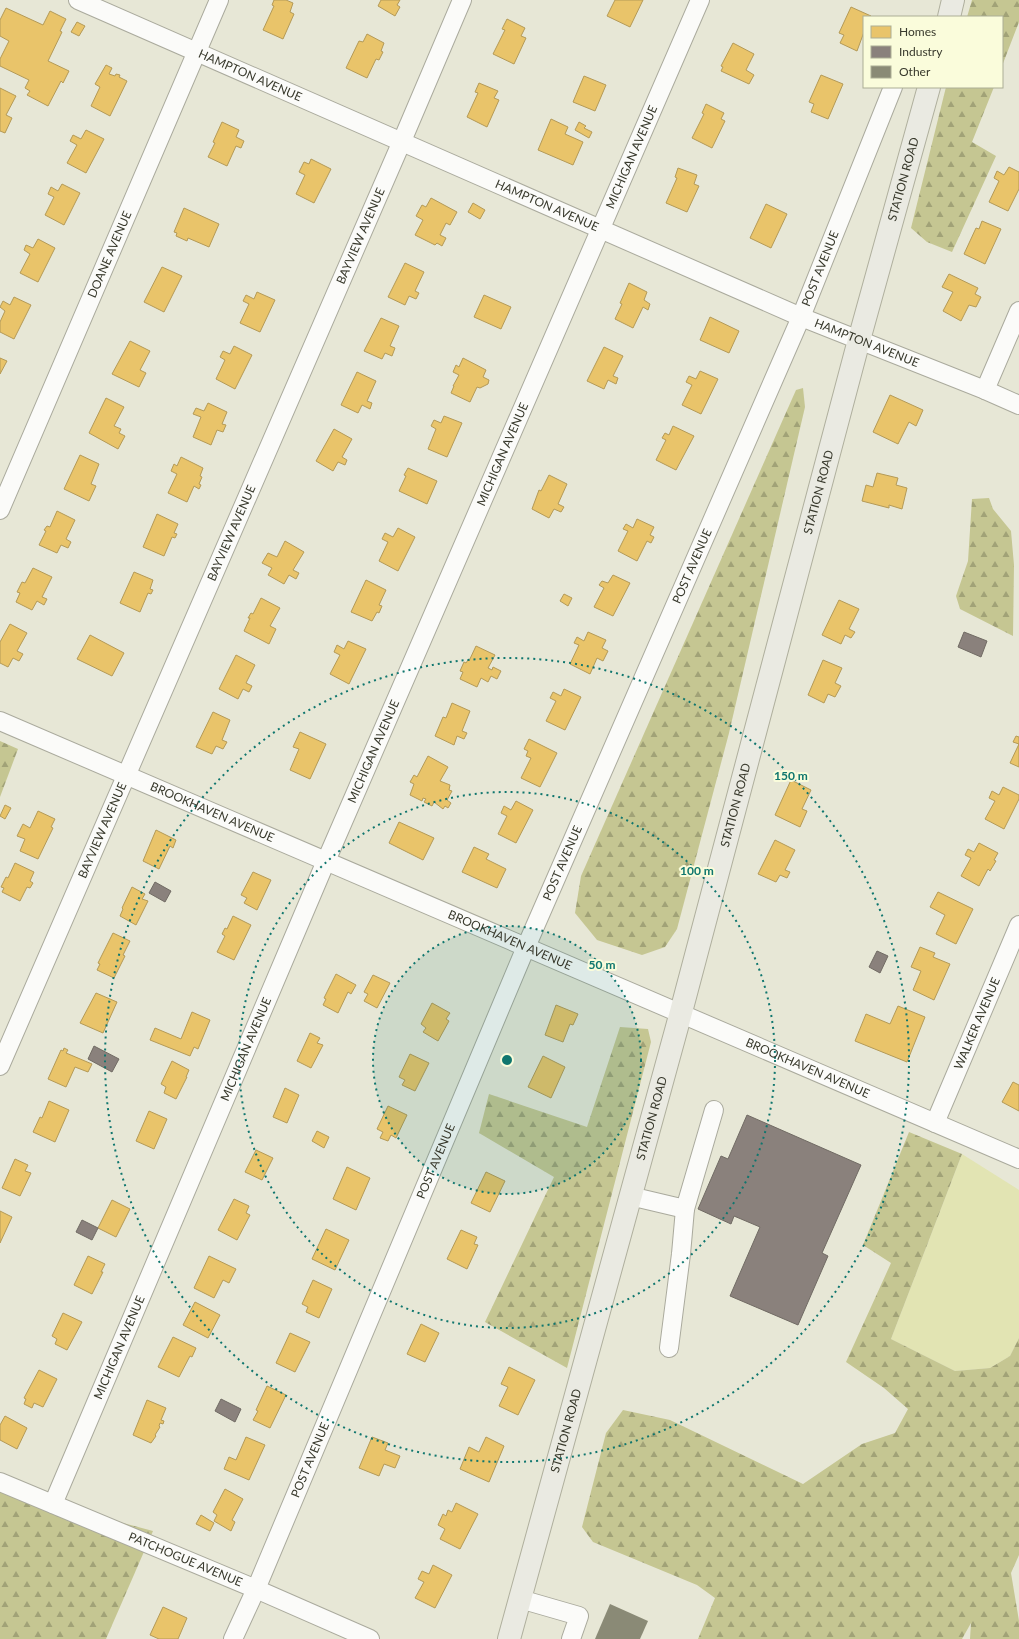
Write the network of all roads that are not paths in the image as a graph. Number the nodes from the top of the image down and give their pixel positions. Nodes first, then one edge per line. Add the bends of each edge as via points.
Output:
1 (78, 0) edge
2 (219, 0) edge
3 (462, 0) edge
4 (700, 0) edge
5 (954, 0) edge
6 (949, 16) edge
7 (196, 51) junction
8 (892, 88) edge
9 (929, 88) edge
10 (402, 141) junction
11 (601, 229) junction
12 (1019, 311) edge
13 (801, 317) junction
14 (859, 340) junction
15 (985, 390) junction
16 (1019, 405) edge
17 (0, 510) edge
18 (0, 721) edge
19 (125, 775) junction
20 (326, 861) junction
21 (1019, 925) edge
22 (526, 947) junction
23 (680, 1013) junction
24 (0, 1066) edge
25 (714, 1110) dead end
26 (935, 1123) junction
27 (1019, 1159) edge
28 (630, 1196) junction
29 (685, 1208) junction
30 (669, 1348) dead end
31 (0, 1482) edge
32 (52, 1504) junction
33 (256, 1589) junction
34 (520, 1599) junction
35 (233, 1639) edge
36 (370, 1639) edge
37 (509, 1639) edge
38 (571, 1639) edge

1 - 7 street, HAMPTON AVENUE
2 - 7 street, DOANE AVENUE
3 - 10 street, BAYVIEW AVENUE
4 - 11 street, MICHIGAN AVENUE
5 - 6 main road
7 - 10 street, HAMPTON AVENUE
7 - 17 street, DOANE AVENUE
8 - 13 street, POST AVENUE
9 - 14 main road, STATION ROAD
10 - 11 street, HAMPTON AVENUE
10 - 19 street, BAYVIEW AVENUE
11 - 13 street, HAMPTON AVENUE
11 - 20 street, MICHIGAN AVENUE
12 - 15 street
13 - 14 street, HAMPTON AVENUE
13 - 22 street, POST AVENUE
14 - 15 street, HAMPTON AVENUE
14 - 23 main road, STATION ROAD
15 - 16 street, HAMPTON AVENUE
18 - 19 street, BROOKHAVEN AVENUE
19 - 20 street, BROOKHAVEN AVENUE
19 - 24 street, BAYVIEW AVENUE
20 - 22 street, BROOKHAVEN AVENUE
20 - 32 street, MICHIGAN AVENUE
21 - 26 street, WALKER AVENUE
22 - 23 street, BROOKHAVEN AVENUE
22 - 33 street, POST AVENUE
23 - 26 street, BROOKHAVEN AVENUE
23 - 28 main road, STATION ROAD
25 - 29 street
26 - 27 street, BROOKHAVEN AVENUE
28 - 29 street
28 - 34 main road, STATION ROAD
29 - 30 street
31 - 32 street, PATCHOGUE AVENUE
32 - 33 street, PATCHOGUE AVENUE
33 - 35 street, POST AVENUE
33 - 36 street, PATCHOGUE AVENUE
34 - 37 main road, STATION ROAD
34 - 38 street via 579,1616

